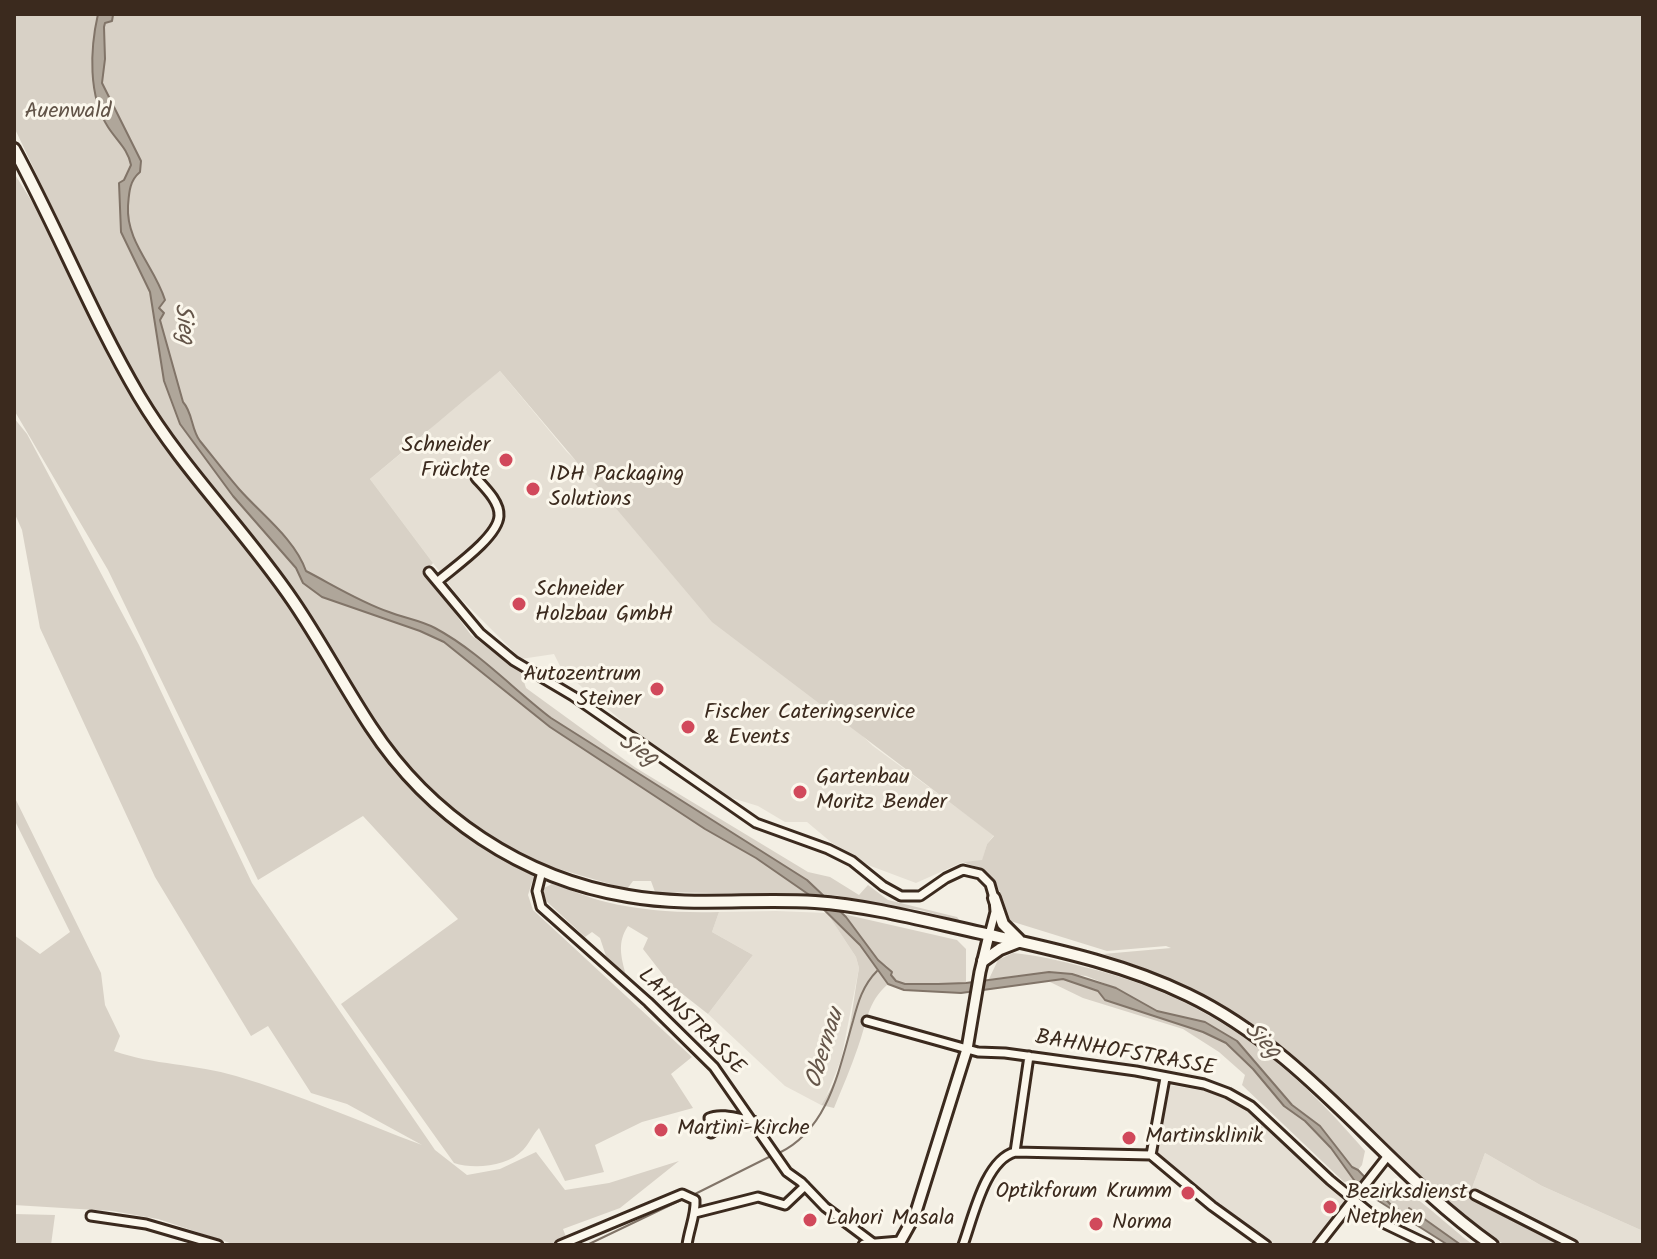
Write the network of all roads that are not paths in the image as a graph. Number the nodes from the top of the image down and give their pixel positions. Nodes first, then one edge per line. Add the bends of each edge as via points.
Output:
1 (14, 149) edge
2 (476, 478) dead end
3 (429, 572) dead end
4 (438, 581) junction
5 (542, 871) junction
6 (994, 898) junction
7 (989, 935) junction
8 (1020, 941) junction
9 (981, 966) junction
10 (867, 1021) dead end
11 (967, 1049) junction
12 (1029, 1056) junction
13 (1165, 1078) junction
14 (732, 1117) dead end
15 (753, 1121) junction
16 (1015, 1152) junction
17 (1151, 1155) junction
18 (1387, 1157) junction
19 (805, 1186) junction
20 (1475, 1195) dead end
21 (1357, 1196) junction
22 (695, 1213) junction
23 (91, 1216) dead end
24 (902, 1243) edge
25 (869, 1244) edge
26 (218, 1245) edge
27 (560, 1245) edge
28 (687, 1245) edge
29 (963, 1245) edge
30 (1266, 1245) edge
31 (1318, 1245) edge
32 (1429, 1245) edge
33 (1492, 1245) edge
34 (1573, 1245) edge

1 - 5 main road via 140,398 293,600 395,760 461,824
2 - 4 street via 500,515 494,532
3 - 4 street
4 - 6 street via 480,633 514,661 756,823 840,855 901,896 920,896 963,870 980,874
5 - 7 main road via 571,883 648,899 862,907
5 - 15 street, LAHNSTRASSE via 537,891 541,907 714,1067
6 - 7 street
6 - 8 main road via 1003,924
7 - 8 main road
7 - 9 street
8 - 9 main road via 1000,949
8 - 18 main road via 1132,971 1222,1012 1300,1070
9 - 11 street
10 - 11 street, BAHNHOFSTRASSE
11 - 12 street, BAHNHOFSTRASSE
11 - 24 street
12 - 13 street, BAHNHOFSTRASSE
12 - 16 street
13 - 17 street
13 - 21 street, BAHNHOFSTRASSE via 1204,1084 1251,1106 1330,1180
14 - 15 street
15 - 19 street, LAHNSTRASSE via 778,1161
16 - 17 street
16 - 29 street via 998,1161 987,1178
17 - 30 street
18 - 21 street
18 - 33 main road
19 - 22 street via 785,1205 758,1197
19 - 25 street, LAHNSTRASSE
20 - 34 street
21 - 31 street
21 - 32 street, BAHNHOFSTRASSE via 1381,1222
22 - 27 street via 695,1200 685,1195
22 - 28 street
23 - 26 street via 146,1224
24 - 25 street, LAHNSTRASSE

